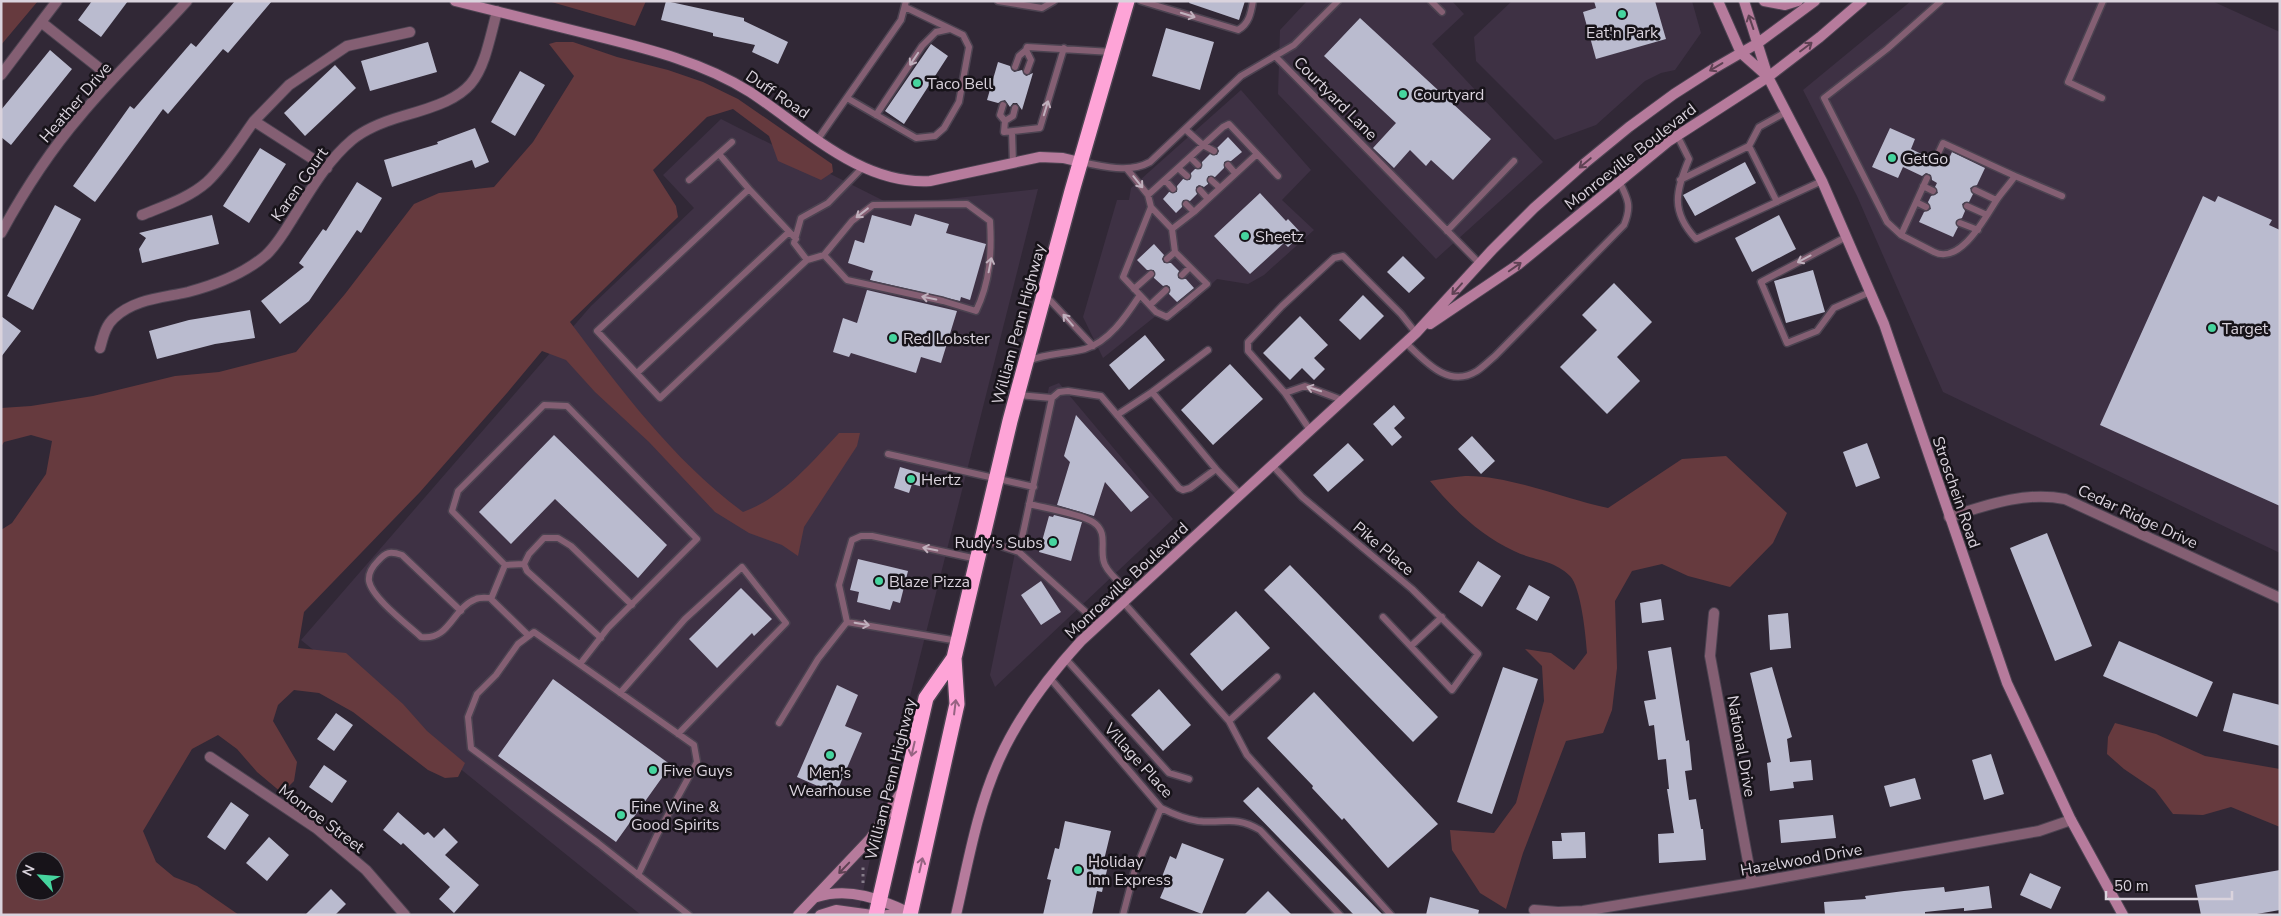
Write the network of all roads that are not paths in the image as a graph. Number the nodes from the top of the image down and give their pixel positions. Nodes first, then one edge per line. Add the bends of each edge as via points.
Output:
1 (57, 1) edge
2 (187, 1) edge
3 (456, 1) edge
4 (1054, 1) edge
5 (1127, 1) edge
6 (1141, 1) edge
7 (1253, 1) edge
8 (1338, 1) edge
9 (1431, 1) edge
10 (1718, 1) edge
11 (1744, 1) edge
12 (1764, 1) edge
13 (1798, 1) edge
14 (1815, 1) edge
15 (1862, 1) edge
16 (1941, 1) edge
17 (2103, 1) edge
18 (1003, 2) edge
19 (905, 4) edge
20 (497, 12) junction
21 (1442, 12) dead end
22 (41, 22) junction
23 (950, 29) junction
24 (410, 32) dead end
25 (1758, 43) junction
26 (1064, 48) junction
27 (1026, 50) junction
28 (1112, 52) junction
29 (1741, 53) junction
30 (1275, 56) junction
31 (1015, 68) dead end
32 (1027, 71) dead end
33 (1, 75) edge
34 (1768, 77) junction
35 (113, 79) junction
36 (847, 98) junction
37 (2102, 98) dead end
38 (1004, 105) dead end
39 (1015, 108) dead end
40 (1786, 112) junction
41 (876, 116) junction
42 (254, 121) junction
43 (1005, 121) junction
44 (1186, 129) junction
45 (1012, 132) junction
46 (1677, 135) junction
47 (818, 139) junction
48 (732, 142) dead end
49 (1203, 145) junction
50 (1749, 146) junction
51 (1214, 151) dead end
52 (719, 154) junction
53 (1257, 154) junction
54 (1190, 157) junction
55 (1934, 160) dead end
56 (1514, 161) dead end
57 (1080, 162) junction
58 (1013, 163) junction
59 (1198, 165) dead end
60 (1228, 165) dead end
61 (863, 167) junction
62 (327, 168) junction
63 (1178, 168) junction
64 (1127, 169) junction
65 (1235, 174) junction
66 (1187, 176) dead end
67 (1278, 176) dead end
68 (2015, 176) junction
69 (1926, 178) dead end
70 (689, 180) dead end
71 (1165, 180) junction
72 (1212, 180) dead end
73 (1680, 180) junction
74 (1619, 181) junction
75 (1822, 181) junction
76 (1923, 186) junction
77 (1220, 188) junction
78 (749, 189) junction
79 (1172, 189) dead end
80 (1200, 190) dead end
81 (1975, 190) dead end
82 (1933, 191) dead end
83 (1148, 196) junction
84 (2062, 196) dead end
85 (1208, 199) junction
86 (1996, 200) junction
87 (1777, 202) junction
88 (1916, 202) junction
89 (1186, 204) dead end
90 (1967, 206) dead end
91 (1151, 207) junction
92 (1926, 207) dead end
93 (1194, 212) junction
94 (1987, 215) junction
95 (142, 216) dead end
96 (1960, 223) dead end
97 (1172, 228) junction
98 (1978, 230) junction
99 (1447, 231) junction
100 (789, 232) junction
101 (1, 233) edge
102 (1901, 235) junction
103 (1846, 237) junction
104 (795, 241) junction
105 (1175, 252) junction
106 (824, 255) junction
107 (1167, 259) dead end
108 (807, 260) junction
109 (1480, 264) junction
110 (1190, 267) junction
111 (1151, 274) dead end
112 (1182, 275) dead end
113 (1134, 289) junction
114 (1166, 290) dead end
115 (1870, 292) junction
116 (1043, 294) junction
117 (1140, 296) junction
118 (1150, 305) junction
119 (1416, 333) junction
120 (1406, 342) junction
121 (1093, 346) junction
122 (100, 348) dead end
123 (1208, 350) dead end
124 (1025, 362) junction
125 (637, 373) junction
126 (1152, 392) junction
127 (1285, 393) junction
128 (1016, 395) junction
129 (1052, 398) junction
130 (1342, 400) junction
131 (1117, 415) junction
132 (1310, 430) junction
133 (888, 454) dead end
134 (1272, 465) junction
135 (1216, 469) junction
136 (996, 479) junction
137 (1034, 487) junction
138 (1240, 494) junction
139 (1030, 504) junction
140 (1949, 517) junction
141 (982, 539) junction
142 (1019, 552) junction
143 (977, 559) junction
144 (524, 564) junction
145 (505, 565) junction
146 (1132, 594) junction
147 (491, 598) junction
148 (2280, 598) edge
149 (1123, 602) junction
150 (632, 605) junction
151 (461, 611) junction
152 (1714, 613) dead end
153 (1382, 617) dead end
154 (1442, 617) junction
155 (847, 622) junction
156 (1099, 624) junction
157 (529, 636) junction
158 (601, 638) junction
159 (958, 641) junction
160 (1411, 646) junction
161 (954, 658) junction
162 (1066, 658) junction
163 (580, 664) junction
164 (1049, 677) junction
165 (1277, 677) dead end
166 (620, 693) junction
167 (1229, 721) junction
168 (780, 723) dead end
169 (678, 734) junction
170 (210, 757) dead end
171 (1189, 779) dead end
172 (904, 788) junction
173 (1161, 808) junction
174 (2071, 820) junction
175 (638, 875) junction
176 (1752, 883) junction
177 (816, 897) junction
178 (880, 899) junction
179 (1534, 910) dead end
180 (910, 914) edge
181 (405, 915) edge
182 (689, 915) edge
183 (798, 915) edge
184 (820, 915) edge
185 (872, 915) edge
186 (876, 915) edge
187 (886, 915) edge
188 (956, 915) edge
189 (1123, 915) edge
190 (1340, 915) edge
191 (1391, 915) edge
192 (2123, 915) edge

1 - 22 street
2 - 35 street, Heather Drive
3 - 20 main road, Duff Road
4 - 18 lane via 1042,8
5 - 28 highway, William Penn Highway
6 -> 7 lane via 1238,30 1245,27
8 - 30 lane via 1300,41
9 - 21 lane
10 - 29 main road, Stroschein Road
25 -> 11 main road, Stroschein Road
12 - 13 main road via 1785,6
14 - 25 main road, Monroeville Boulevard
34 -> 15 main road, Monroeville Boulevard
16 - 102 lane via 1824,98 1887,222
17 - 37 lane via 2068,82
19 - 23 lane
19 - 36 lane via 901,20
20 - 47 main road, Duff Road via 691,62 731,80
20 - 62 street, Karen Court via 486,58 478,76 464,92 437,107 395,118 370,129 353,139
22 - 33 street
22 - 35 street
23 -> 41 lane via 936,32 922,46
23 - 41 lane via 963,35 969,47 969,57 958,102 944,128 935,136 916,138
24 - 42 street via 347,46 288,85
25 - 29 main road, Monroeville Boulevard
25 - 34 main road, Stroschein Road
26 - 27 lane via 1027,47
26 - 28 lane
45 -> 26 lane via 1040,128
27 - 31 lane via 1019,56
27 - 32 lane via 1031,60
28 - 57 highway, William Penn Highway
29 - 34 main road, Stroschein Road
29 -> 109 main road, Monroeville Boulevard via 1674,94 1629,127 1534,208
30 - 44 lane, Courtyard Lane via 1241,76
30 - 99 lane, Courtyard Lane
34 - 40 main road, Stroschein Road
34 - 46 main road, Monroeville Boulevard
35 - 101 street, Heather Drive via 53,150
36 - 41 lane
36 - 47 lane
38 - 43 lane via 1000,115
39 - 43 lane via 1013,116
40 - 50 lane via 1759,127
40 - 75 main road, Stroschein Road
42 - 62 street
42 - 95 street via 206,183
43 - 45 lane via 1004,132
44 - 49 lane
44 - 64 lane, Courtyard Lane via 1150,162
45 - 58 lane
46 - 73 lane via 1689,159
46 - 74 main road, Monroeville Boulevard
47 - 61 main road, Duff Road
48 - 52 lane
49 - 51 lane
49 - 53 lane via 1229,124
49 - 54 lane
50 - 73 lane
50 - 87 lane
52 - 70 lane
52 - 78 lane
53 - 65 lane
53 - 67 lane
54 - 59 lane
54 - 63 lane
55 - 68 lane via 1942,142
56 - 99 lane
57 - 58 main road, Duff Road via 1050,157
57 - 64 lane, Courtyard Lane
57 - 116 highway, William Penn Highway
58 - 61 main road, Duff Road via 916,182 889,178
60 - 65 lane
61 - 104 lane via 828,203 801,218
62 - 122 street, Karen Court via 266,255 224,280 129,306 105,330
63 - 66 lane
63 - 71 lane
64 -> 83 lane
65 - 77 lane
68 - 84 lane
68 - 86 lane
69 - 76 lane
71 - 79 lane
71 - 83 lane
72 - 77 lane
73 - 87 lane via 1676,197 1685,227 1696,239
119 -> 74 main road, Monroeville Boulevard via 1519,264
74 - 120 lane via 1628,200 1629,213 1624,224 1476,372 1457,377 1433,370
75 - 87 lane
75 - 103 main road, Stroschein Road
76 - 82 lane
76 - 88 lane
77 - 85 lane
78 - 100 lane
78 - 125 lane via 596,331
80 - 85 lane
81 - 86 lane
83 - 91 lane
85 - 93 lane
86 - 94 lane
88 - 92 lane
88 - 102 lane
89 - 93 lane
90 - 94 lane
91 - 97 lane
91 - 113 lane via 1123,278
93 - 97 lane
94 - 98 lane
96 - 98 lane
97 - 105 lane
98 - 102 lane via 1949,254 1939,255
99 - 109 lane, Courtyard Lane
100 - 104 lane
100 - 125 lane
103 - 115 main road, Stroschein Road
103 -> 115 lane via 1761,282 1787,343 1817,331 1834,308
104 - 108 lane
105 - 107 lane
105 - 110 lane
106 - 106 lane via 852,221 873,205 967,204 990,221 992,252 984,293 976,311 847,280
106 - 108 lane
108 - 125 lane via 660,398
109 -> 119 main road, Monroeville Boulevard
110 - 112 lane
110 - 118 lane via 1207,284 1167,317
111 - 113 lane
113 - 117 lane
114 - 118 lane
115 - 140 main road, Stroschein Road via 1892,347
121 -> 116 lane
116 - 124 highway, William Penn Highway
117 - 118 lane
117 - 121 lane via 1103,341
119 - 120 main road, Monroeville Boulevard
119 - 127 lane via 1343,256 1334,258 1248,342 1248,350
120 - 130 main road, Monroeville Boulevard
121 - 124 lane via 1043,355
123 - 126 lane
124 - 128 highway, William Penn Highway
126 - 131 lane
126 - 135 lane
130 -> 127 lane via 1305,386
127 - 132 lane
128 - 129 lane
128 - 136 highway, William Penn Highway
129 - 131 lane via 1059,392 1094,393 1101,396
129 - 137 lane
130 - 132 main road, Monroeville Boulevard
131 - 135 lane via 1179,488 1190,488
132 - 134 main road, Monroeville Boulevard
133 - 136 lane
134 - 138 main road, Monroeville Boulevard
134 - 154 lane, Pike Place via 1302,497
135 - 138 lane
136 - 137 lane
136 - 141 highway, William Penn Highway
137 - 139 lane
138 - 146 main road, Monroeville Boulevard
139 - 142 lane
139 - 146 lane via 1086,519 1098,526 1103,535 1105,567
140 - 148 street, Cedar Ridge Drive via 2018,498 2051,496 2066,499
140 - 174 main road, Stroschein Road via 2007,683
141 - 142 lane
141 - 143 highway, William Penn Highway
142 - 156 lane
143 -> 155 lane via 872,536 852,540 839,585
143 - 159 highway, William Penn Highway
144 - 145 lane
144 - 150 lane via 544,538 558,538 571,546
144 - 158 lane via 527,571
145 - 147 lane
145 - 150 lane via 452,511 458,491 544,405 567,406 697,539
146 - 149 main road, Monroeville Boulevard
147 - 151 lane via 477,598
147 - 157 lane
149 - 156 main road, Monroeville Boulevard
149 - 167 lane
150 - 158 lane
151 - 151 lane via 440,635 431,639 421,637 372,591 369,579 372,568 385,553 402,555
152 - 176 street, National Drive via 1710,656
153 - 160 lane
154 - 160 lane
154 - 160 lane, Pike Place via 1478,654 1452,690
155 -> 159 lane
155 - 168 lane via 818,659
156 - 162 main road, Monroeville Boulevard
157 - 163 lane via 534,632
157 - 175 lane via 518,644 496,675 477,694 468,717 471,748
158 - 163 lane
159 - 161 highway, William Penn Highway
161 -> 172 highway, William Penn Highway via 926,698
180 -> 161 highway, William Penn Highway via 957,704
162 - 164 main road, Monroeville Boulevard
162 - 171 lane via 1169,774
163 - 166 lane
164 - 173 lane, Village Place
164 - 188 main road, Monroeville Boulevard via 1022,717 996,768 975,830
165 - 167 lane
166 - 169 lane
166 - 169 lane via 685,619 742,567 786,622
167 - 191 lane via 1247,754
169 - 175 lane via 694,746 697,762
170 - 181 street, Monroe Street via 316,828 366,870
172 -> 177 main road via 870,839
172 - 178 highway, William Penn Highway
173 - 189 lane via 1134,873
173 - 190 lane, Village Place via 1198,821 1247,822 1260,830
174 - 176 street, Hazelwood Drive via 2039,830
174 - 192 main road, Stroschein Road
175 - 182 lane
176 - 179 street, Hazelwood Drive via 1582,911
177 - 178 main road via 835,892
177 - 183 main road
178 - 180 main road
178 - 186 highway, William Penn Highway
180 - 187 main road
184 - 185 main road via 836,910

